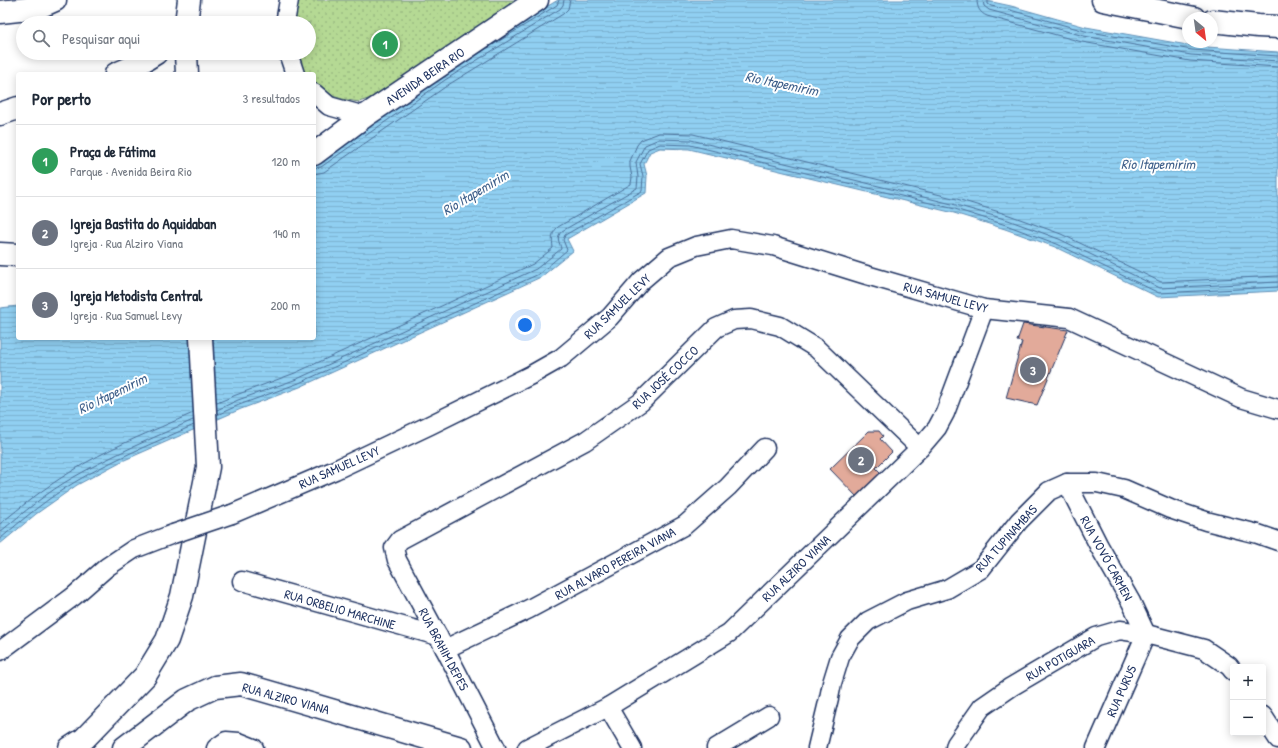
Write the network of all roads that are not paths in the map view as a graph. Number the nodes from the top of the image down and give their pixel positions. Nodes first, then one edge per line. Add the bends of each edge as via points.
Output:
1 (54, 0) edge
2 (290, 0) edge
3 (537, 0) edge
4 (1104, 0) edge
5 (0, 12) edge
6 (287, 16) edge
7 (1182, 16) edge
8 (1218, 22) edge
9 (1278, 26) edge
10 (145, 60) edge
11 (186, 60) edge
12 (290, 60) edge
13 (121, 72) edge
14 (187, 72) edge
15 (294, 72) edge
16 (316, 95) edge
17 (16, 109) edge
18 (0, 114) edge
19 (365, 116) junction
20 (316, 153) edge
21 (0, 254) edge
22 (16, 255) edge
23 (984, 309) junction
24 (201, 340) edge
25 (1278, 409) edge
26 (765, 448) dead end
27 (920, 448) junction
28 (1067, 483) junction
29 (1278, 541) edge
30 (394, 548) joint
31 (242, 581) dead end
32 (1146, 634) junction
33 (441, 643) junction
34 (0, 651) edge
35 (1230, 667) edge
36 (608, 707) junction
37 (769, 716) dead end
38 (1266, 721) edge
39 (1278, 739) edge
40 (70, 748) edge
41 (124, 748) edge
42 (216, 748) edge
43 (254, 748) edge
44 (462, 748) edge
45 (496, 748) edge
46 (527, 748) edge
47 (632, 748) edge
48 (716, 748) edge
49 (817, 748) edge
50 (955, 748) edge
51 (1096, 748) edge

1 - 5 main road via 37,8
2 - 6 street
3 - 19 main road, AVENIDA BEIRA RIO
4 - 7 main road
8 - 9 main road
10 - 13 main road
11 - 14 main road
12 - 15 street
16 - 19 street via 329,106
17 - 18 main road
19 - 20 main road, AVENIDA BEIRA RIO
21 - 22 main road
23 - 25 street, RUA SAMUEL LEVY via 1069,318 1241,398
23 - 27 street, RUA ALZIRO VIANA via 946,413
23 - 34 street, RUA SAMUEL LEVY, bridge via 773,246 731,239 696,246 669,257 641,281 610,317 561,358 335,470 232,514 134,549 107,567 74,596
24 - 40 main road via 208,467 182,596 168,640 145,676 84,739
26 - 33 street, RUA ALVARO PEREIRA VIANA via 728,487 685,525 529,609
27 - 30 street, RUA JOSÉ COCCO via 816,348 780,326 751,319 734,320 716,328 641,402 585,441 400,540
27 - 36 street, RUA ALZIRO VIANA via 729,633
28 - 29 street, RUA TUPINAMBAS via 1097,483 1124,489 1170,509
28 - 32 street, RUA VOVÓ CARMEN
28 - 49 street, RUA TUPINAMBAS via 1050,491 1019,521 981,569 947,588 907,601 868,621 850,638 840,657 832,683
30 - 33 street, RUA BRAHIM DEPES via 397,560
31 - 33 street, RUA ORBELIO MARCHINE
32 - 35 street, RUA POTIGUARA via 1204,649
32 - 50 street, RUA POTIGUARA via 1120,630 1096,637 1011,687 982,707
32 - 51 street, RUA PURUS
33 - 45 street, RUA BRAHIM DEPES
36 - 46 street, RUA ALZIRO VIANA
36 - 47 street
37 - 48 street
38 - 39 street
41 - 44 main road, RUA ALZIRO VIANA via 187,700 215,687 241,684
42 - 43 street via 226,741 239,742

